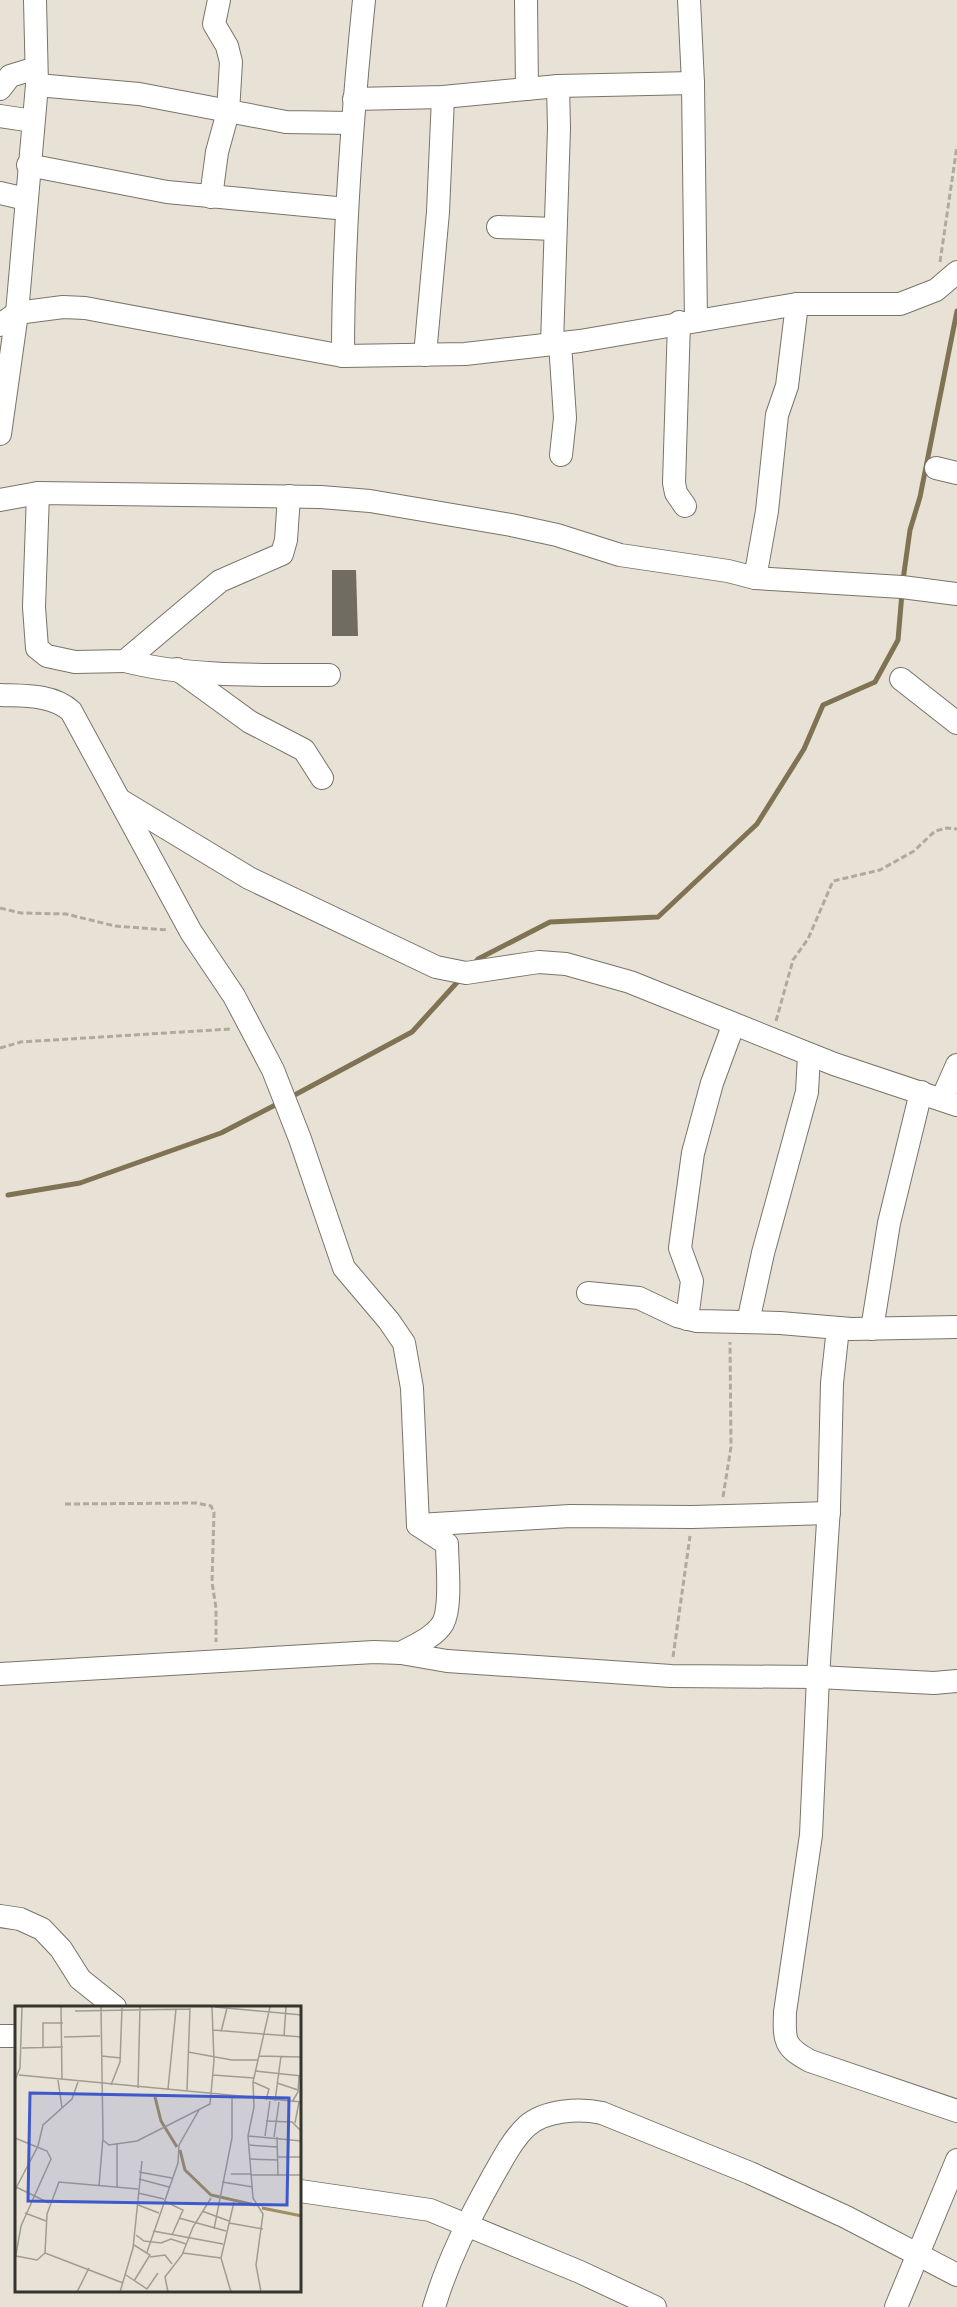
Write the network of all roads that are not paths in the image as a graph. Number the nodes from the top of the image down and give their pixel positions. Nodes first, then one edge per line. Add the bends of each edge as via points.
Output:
1 (35, 0) edge
2 (219, 0) edge
3 (364, 0) edge
4 (526, 0) edge
5 (689, 0) edge
6 (36, 77) junction
7 (693, 83) junction
8 (558, 86) junction
9 (0, 88) edge
10 (527, 88) junction
11 (443, 97) junction
12 (354, 99) junction
13 (228, 112) junction
14 (0, 116) edge
15 (33, 121) junction
16 (352, 123) junction
17 (28, 165) junction
18 (0, 193) edge
19 (211, 197) junction
20 (26, 199) junction
21 (347, 209) junction
22 (498, 227) dead end
23 (554, 229) junction
24 (957, 272) edge
25 (797, 304) junction
26 (8, 319) edge
27 (688, 322) junction
28 (556, 344) junction
29 (426, 355) junction
30 (343, 356) junction
31 (4, 371) edge
32 (0, 434) edge
33 (561, 455) dead end
34 (38, 493) junction
35 (289, 496) junction
36 (0, 500) edge
37 (685, 506) dead end
38 (755, 578) junction
39 (957, 594) edge
40 (125, 661) junction
41 (177, 669) junction
42 (328, 675) dead end
43 (901, 679) dead end
44 (0, 695) edge
45 (957, 723) edge
46 (322, 778) dead end
47 (117, 797) junction
48 (733, 1026) junction
49 (809, 1055) junction
50 (957, 1065) edge
51 (940, 1099) edge
52 (588, 1293) dead end
53 (687, 1319) junction
54 (739, 1322) junction
55 (957, 1327) edge
56 (838, 1328) junction
57 (872, 1329) junction
58 (829, 1514) junction
59 (418, 1525) junction
60 (401, 1653) junction
61 (0, 1674) edge
62 (818, 1677) junction
63 (957, 1681) edge
64 (0, 1916) edge
65 (114, 2006) edge
66 (957, 2111) edge
67 (957, 2160) edge
68 (302, 2192) edge
69 (466, 2223) junction
70 (919, 2256) junction
71 (957, 2275) edge
72 (434, 2307) edge
73 (655, 2307) edge
74 (896, 2307) edge

1 - 6 street
2 - 13 street via 214,24 231,58
3 - 12 street
4 - 10 street
5 - 7 street
6 - 9 street via 16,73
6 - 13 street
6 - 15 street
7 - 8 street
7 - 27 street
8 - 10 street
8 - 23 street
10 - 11 street
11 - 12 street
11 - 29 street
12 - 16 street
13 - 16 street via 286,122
13 - 19 street
14 - 15 street
15 - 17 street
16 - 21 street
17 - 19 street
17 - 20 street
18 - 20 street
19 - 21 street
20 - 26 street
21 - 30 street
22 - 23 street
23 - 28 street
24 - 25 street via 936,290 900,304
25 - 27 street
25 - 38 street
26 - 30 street via 63,307 85,308
26 - 31 street
27 - 28 street
27 - 37 street via 674,483
28 - 29 street
28 - 33 street via 565,418
29 - 30 street
31 - 32 street
34 - 35 street
34 - 36 street
34 - 40 street via 34,607 37,648 47,656 67,661
35 - 38 street via 413,507 557,535 620,555
35 - 40 street via 282,554 220,581
38 - 39 street
40 - 41 street
41 - 42 street
41 - 46 street via 250,722 304,750
43 - 45 street
44 - 47 street via 63,703 81,727
47 - 48 street via 249,878 436,967 466,973 539,962 566,964 641,986
47 - 59 street via 191,932 249,1025 286,1100 344,1268 389,1320 407,1349
48 - 49 street
48 - 53 street via 693,1153 680,1248 692,1281
49 - 51 street
49 - 54 street via 807,1092 763,1253
50 - 51 street
51 - 57 street via 889,1223
52 - 53 street via 639,1298
53 - 54 street
54 - 56 street
55 - 57 street
56 - 57 street
56 - 58 street via 832,1383
58 - 59 street via 570,1516
58 - 62 street
59 - 60 street via 447,1544 446,1616 433,1633
60 - 61 street via 216,1659
60 - 62 street via 438,1660 671,1676
62 - 63 street via 906,1683
62 - 66 street via 812,1835 784,2036 789,2047 810,2061
64 - 65 street via 20,1919 42,1929 61,1949 80,1979
67 - 70 street
68 - 69 street via 423,2208
69 - 70 street via 510,2146 527,2126 550,2114 583,2110 602,2113 750,2173
69 - 72 street
69 - 73 street
70 - 71 street
70 - 74 street

